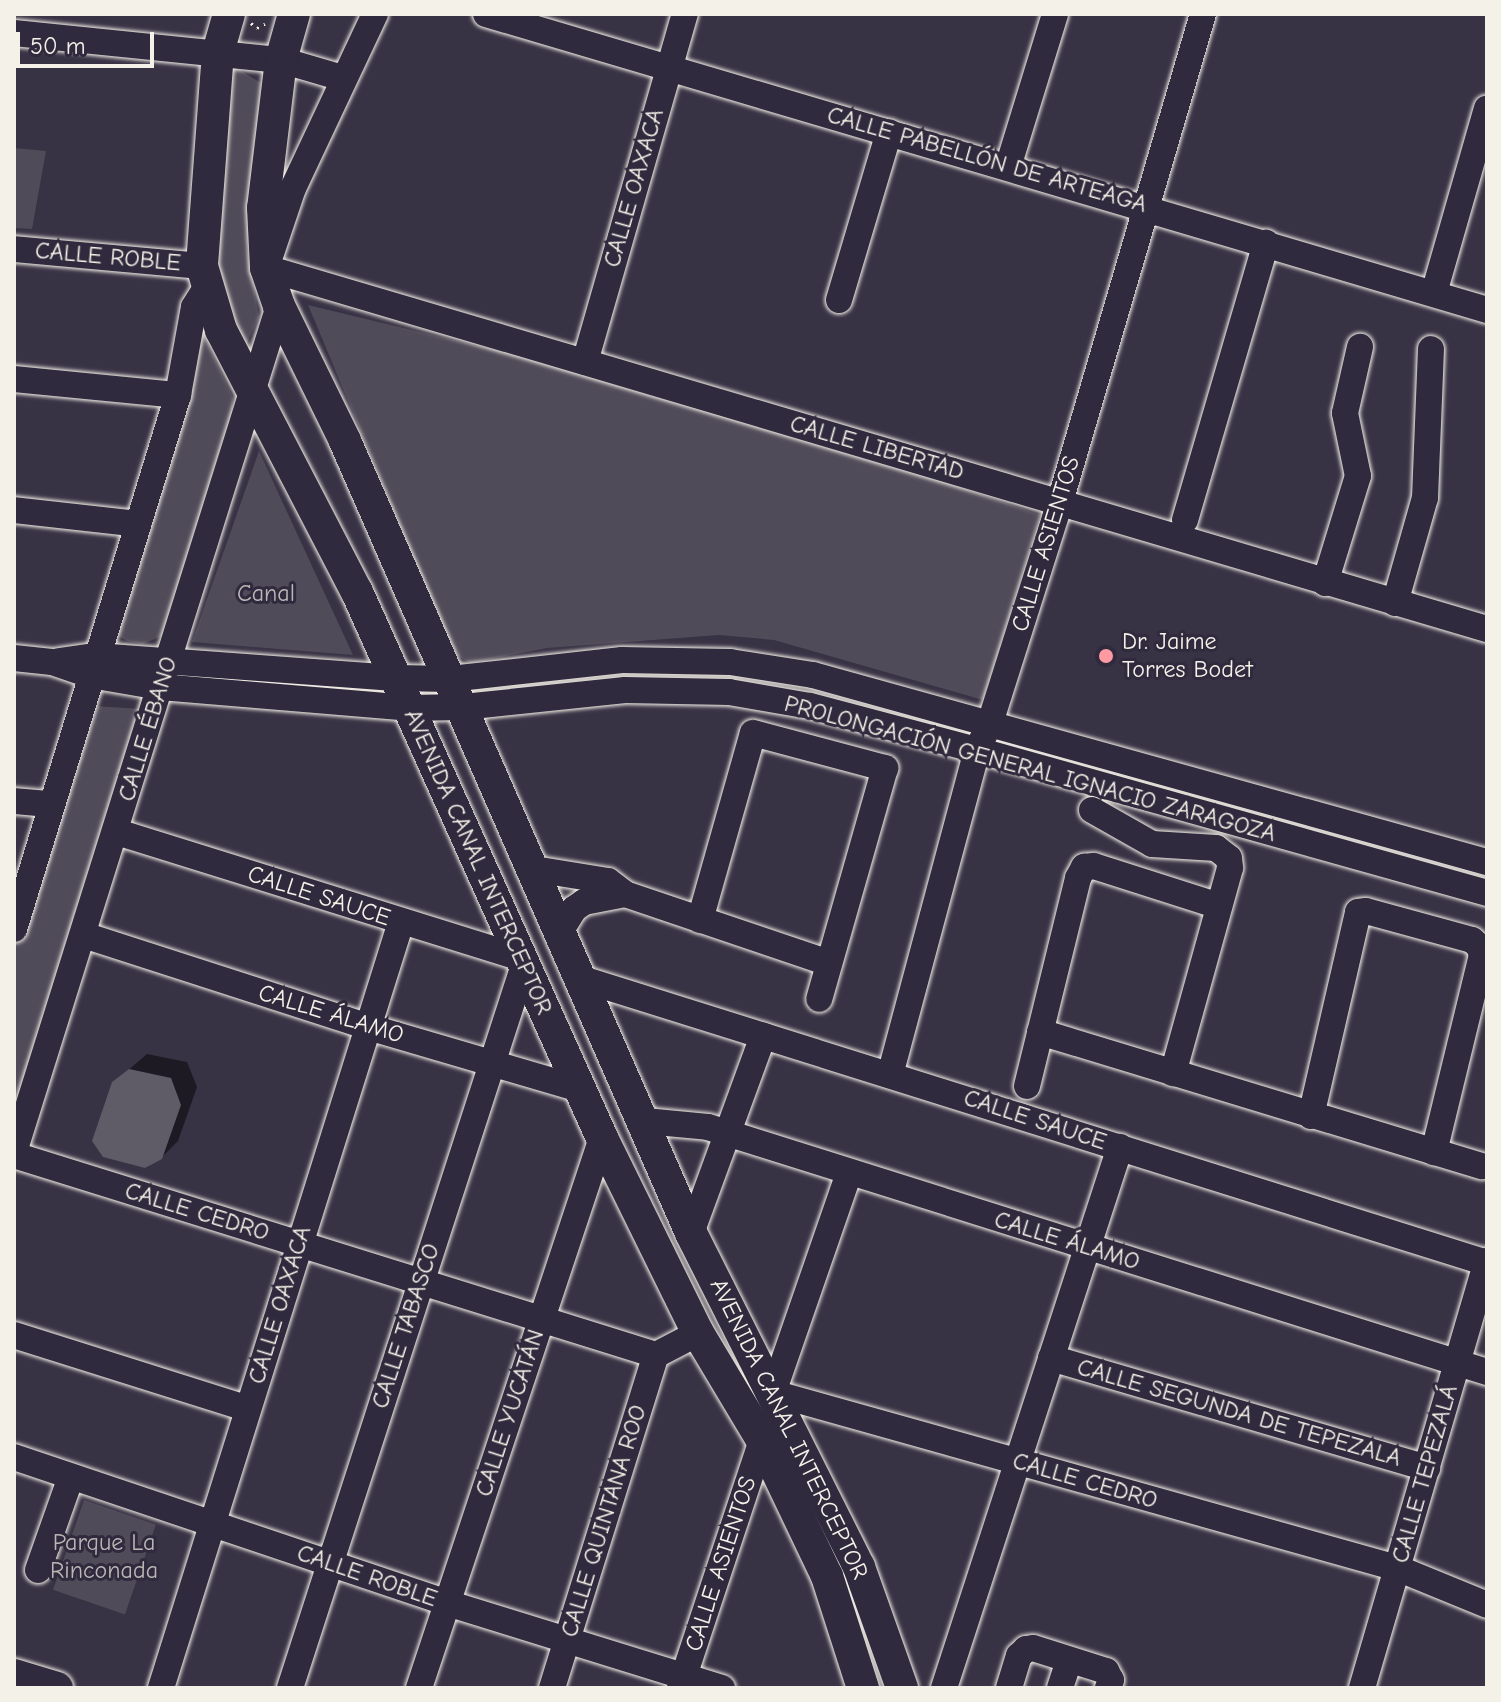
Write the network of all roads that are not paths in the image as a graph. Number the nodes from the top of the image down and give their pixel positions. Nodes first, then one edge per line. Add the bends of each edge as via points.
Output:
1 (229, 14) edge
2 (294, 14) edge
3 (375, 14) edge
4 (486, 14) edge
5 (685, 14) edge
6 (1055, 14) edge
7 (1203, 14) edge
8 (560, 25) edge
9 (14, 33) edge
10 (218, 52) junction
11 (281, 60) junction
12 (669, 68) junction
13 (342, 78) junction
14 (1487, 108) edge
15 (889, 132) junction
16 (1008, 167) junction
17 (1147, 206) junction
18 (1266, 243) junction
19 (14, 249) edge
20 (266, 268) junction
21 (204, 276) junction
22 (1434, 293) junction
23 (839, 300) dead end
24 (279, 306) junction
25 (1487, 310) edge
26 (1360, 347) dead end
27 (1431, 349) dead end
28 (585, 362) junction
29 (14, 379) edge
30 (252, 385) junction
31 (178, 395) junction
32 (1060, 502) junction
33 (14, 510) edge
34 (1185, 520) dead end
35 (138, 524) junction
36 (1325, 583) junction
37 (1395, 603) junction
38 (1487, 629) edge
39 (14, 658) edge
40 (168, 660) junction
41 (93, 666) junction
42 (160, 687) junction
43 (404, 693) junction
44 (456, 693) junction
45 (990, 723) junction
46 (977, 750) junction
47 (1065, 775) junction
48 (14, 801) edge
49 (50, 804) junction
50 (117, 832) junction
51 (1487, 862) edge
52 (534, 869) junction
53 (1487, 893) edge
54 (625, 894) junction
55 (1219, 906) junction
56 (700, 920) junction
57 (401, 922) junction
58 (14, 929) edge
59 (561, 930) junction
60 (84, 935) junction
61 (523, 962) junction
62 (829, 963) junction
63 (582, 979) junction
64 (819, 999) dead end
65 (548, 1018) junction
66 (368, 1027) junction
67 (1040, 1032) junction
68 (763, 1036) junction
69 (491, 1062) junction
70 (1173, 1073) junction
71 (890, 1075) junction
72 (1027, 1086) dead end
73 (580, 1089) junction
74 (1311, 1116) junction
75 (645, 1121) junction
76 (728, 1133) junction
77 (602, 1138) junction
78 (1120, 1147) junction
79 (1434, 1152) junction
80 (14, 1154) edge
81 (1482, 1166) dead end
82 (618, 1170) junction
83 (849, 1173) junction
84 (691, 1233) junction
85 (300, 1243) junction
86 (1087, 1247) junction
87 (1487, 1262) edge
88 (421, 1280) junction
89 (541, 1319) junction
90 (698, 1333) junction
91 (14, 1335) edge
92 (656, 1355) junction
93 (1051, 1358) junction
94 (1457, 1363) junction
95 (1487, 1372) edge
96 (773, 1393) junction
97 (248, 1409) junction
98 (762, 1440) junction
99 (14, 1457) edge
100 (1017, 1462) junction
101 (1427, 1468) junction
102 (71, 1477) junction
103 (213, 1523) junction
104 (330, 1564) junction
105 (1397, 1568) junction
106 (38, 1570) dead end
107 (447, 1603) junction
108 (1487, 1605) edge
109 (567, 1640) junction
110 (1069, 1660) junction
111 (14, 1675) edge
112 (682, 1682) edge
113 (57, 1688) edge
114 (161, 1688) edge
115 (290, 1688) edge
116 (419, 1688) edge
117 (552, 1688) edge
118 (722, 1688) edge
119 (863, 1688) edge
120 (902, 1688) edge
121 (944, 1688) edge
122 (1009, 1688) edge
123 (1060, 1688) edge
124 (1108, 1688) edge
125 (1362, 1688) edge

1 - 10 main road, AVENIDA CANAL INTERCEPTOR
2 - 11 main road, AVENIDA CANAL INTERCEPTOR
3 - 13 street
4 - 8 street, CALLE PABELLÓN DE ARTEAGA
5 - 12 street, CALLE OAXACA
6 - 16 street
7 - 17 street, CALLE ASIENTOS
8 - 12 street, CALLE PABELLÓN DE ARTEAGA
9 - 10 street
10 - 11 street
10 - 21 main road, AVENIDA CANAL INTERCEPTOR
11 - 13 street
11 - 20 main road, AVENIDA CANAL INTERCEPTOR via 263,208
12 - 15 street, CALLE PABELLÓN DE ARTEAGA
12 - 28 street, CALLE OAXACA
13 - 20 street via 293,188
14 - 22 street
15 - 16 street, CALLE PABELLÓN DE ARTEAGA
15 - 23 street
16 - 17 street, CALLE PABELLÓN DE ARTEAGA
17 - 18 street, CALLE PABELLÓN DE ARTEAGA
17 - 32 street, CALLE ASIENTOS
18 - 22 street, CALLE PABELLÓN DE ARTEAGA
18 - 34 street
19 - 21 street, CALLE ROBLE
20 - 24 main road, AVENIDA CANAL INTERCEPTOR
20 - 28 street, CALLE LIBERTAD
21 - 30 main road, AVENIDA CANAL INTERCEPTOR via 221,330
21 - 31 street
22 - 25 street, CALLE PABELLÓN DE ARTEAGA
24 - 30 street, CALLE ÉBANO
24 - 44 main road, AVENIDA CANAL INTERCEPTOR
26 - 36 street via 1345,413 1358,476
27 - 37 street via 1425,498
28 - 32 street, CALLE LIBERTAD
29 - 31 street
30 - 40 street, CALLE ÉBANO
30 - 43 main road, AVENIDA CANAL INTERCEPTOR
31 - 35 street
32 - 36 street, CALLE LIBERTAD
32 - 45 street, CALLE ASIENTOS
33 - 35 street
35 - 41 street
36 - 37 street, CALLE LIBERTAD
37 - 38 street, CALLE LIBERTAD
39 - 41 street
40 - 41 street, PROLONGACIÓN GENERAL IGNACIO ZARAGOZA
40 - 42 street, CALLE ÉBANO
40 - 43 street, PROLONGACIÓN GENERAL IGNACIO ZARAGOZA
41 - 42 street, PROLONGACIÓN GENERAL IGNACIO ZARAGOZA
41 - 49 street
42 - 43 street, PROLONGACIÓN GENERAL IGNACIO ZARAGOZA
42 - 50 street, CALLE ÉBANO
43 - 44 street, PROLONGACIÓN GENERAL IGNACIO ZARAGOZA
43 - 61 main road, AVENIDA CANAL INTERCEPTOR
44 - 45 street, PROLONGACIÓN GENERAL IGNACIO ZARAGOZA via 622,660 730,662 813,675
44 - 46 street, PROLONGACIÓN GENERAL IGNACIO ZARAGOZA via 729,692 810,706
44 - 52 main road, AVENIDA CANAL INTERCEPTOR
45 - 46 street, CALLE ASIENTOS
45 - 51 street, PROLONGACIÓN GENERAL IGNACIO ZARAGOZA
46 - 47 street, PROLONGACIÓN GENERAL IGNACIO ZARAGOZA
46 - 71 street, CALLE ASIENTOS
47 - 53 street, PROLONGACIÓN GENERAL IGNACIO ZARAGOZA
47 - 55 street via 1100,828 1128,849 1202,861 1227,877
48 - 49 street
49 - 58 street
50 - 57 street, CALLE SAUCE
50 - 60 street, CALLE ÉBANO
52 - 54 street via 608,881
52 - 59 main road, AVENIDA CANAL INTERCEPTOR
54 - 56 street
54 - 59 street via 584,902
55 - 67 street via 1084,867
55 - 70 street
56 - 62 street
56 - 62 street via 753,733 885,768
57 - 61 street, CALLE SAUCE
57 - 66 street, CALLE OAXACA
59 - 63 main road, AVENIDA CANAL INTERCEPTOR
60 - 66 street, CALLE ÁLAMO
60 - 80 street, CALLE ÉBANO
61 - 65 main road, AVENIDA CANAL INTERCEPTOR
61 - 69 street, CALLE TABASCO
62 - 64 street
63 - 68 street, CALLE SAUCE
63 - 75 main road, AVENIDA CANAL INTERCEPTOR
65 - 73 main road, AVENIDA CANAL INTERCEPTOR
65 - 75 main road via 623,1124
66 - 69 street, CALLE ÁLAMO
66 - 85 street, CALLE OAXACA
67 - 70 street
67 - 72 street
68 - 71 street, CALLE SAUCE
68 - 76 street
69 - 73 street, CALLE ÁLAMO
69 - 88 street, CALLE TABASCO
70 - 74 street
71 - 78 street, CALLE SAUCE
73 - 77 main road, AVENIDA CANAL INTERCEPTOR
74 - 79 street
74 - 79 street via 1358,912 1472,940 1482,955
75 - 76 street, CALLE ÁLAMO via 691,1123
75 - 84 main road, AVENIDA CANAL INTERCEPTOR
76 - 83 street, CALLE ÁLAMO
76 - 84 street
77 - 82 main road, AVENIDA CANAL INTERCEPTOR
77 - 89 street, CALLE YUCATÁN
78 - 86 street
78 - 87 street, CALLE SAUCE
79 - 81 street
80 - 85 street, CALLE CEDRO
82 - 84 main road via 630,1159 641,1161
82 - 90 main road, AVENIDA CANAL INTERCEPTOR
83 - 86 street, CALLE ÁLAMO
83 - 96 street
84 - 96 main road, AVENIDA CANAL INTERCEPTOR
85 - 88 street, CALLE CEDRO
85 - 97 street, CALLE OAXACA
86 - 93 street
86 - 94 street, CALLE ÁLAMO
87 - 94 street, CALLE TEPEZALÁ
88 - 89 street, CALLE CEDRO
88 - 104 street, CALLE TABASCO
89 - 92 street, CALLE CEDRO
89 - 107 street, CALLE YUCATÁN
90 - 92 street
90 - 98 main road, AVENIDA CANAL INTERCEPTOR
91 - 97 street
92 - 109 street, CALLE QUINTANA ROO
93 - 100 street
93 - 101 street, CALLE SEGUNDA DE TEPEZALA
94 - 95 street, CALLE ÁLAMO
94 - 101 street, CALLE TEPEZALÁ
96 - 100 street, CALLE CEDRO
96 - 120 main road, AVENIDA CANAL INTERCEPTOR via 859,1567
97 - 103 street, CALLE OAXACA
98 - 112 street, CALLE ASIENTOS
98 - 119 main road, AVENIDA CANAL INTERCEPTOR via 827,1576
99 - 102 street, CALLE ROBLE
100 - 105 street, CALLE CEDRO
100 - 121 street
101 - 105 street, CALLE TEPEZALÁ
102 - 103 street, CALLE ROBLE
102 - 106 street
103 - 104 street, CALLE ROBLE
103 - 114 street, CALLE OAXACA
104 - 107 street, CALLE ROBLE
104 - 115 street, CALLE TABASCO
105 - 108 street, CALLE CEDRO
105 - 125 street, CALLE TEPEZALÁ
107 - 109 street, CALLE ROBLE
107 - 116 street, CALLE YUCATÁN
109 - 112 street, CALLE ROBLE
109 - 117 street, CALLE QUINTANA ROO
110 - 122 street via 1026,1649
110 - 123 street
110 - 124 street via 1106,1671
111 - 113 main road
112 - 118 street, CALLE ROBLE

